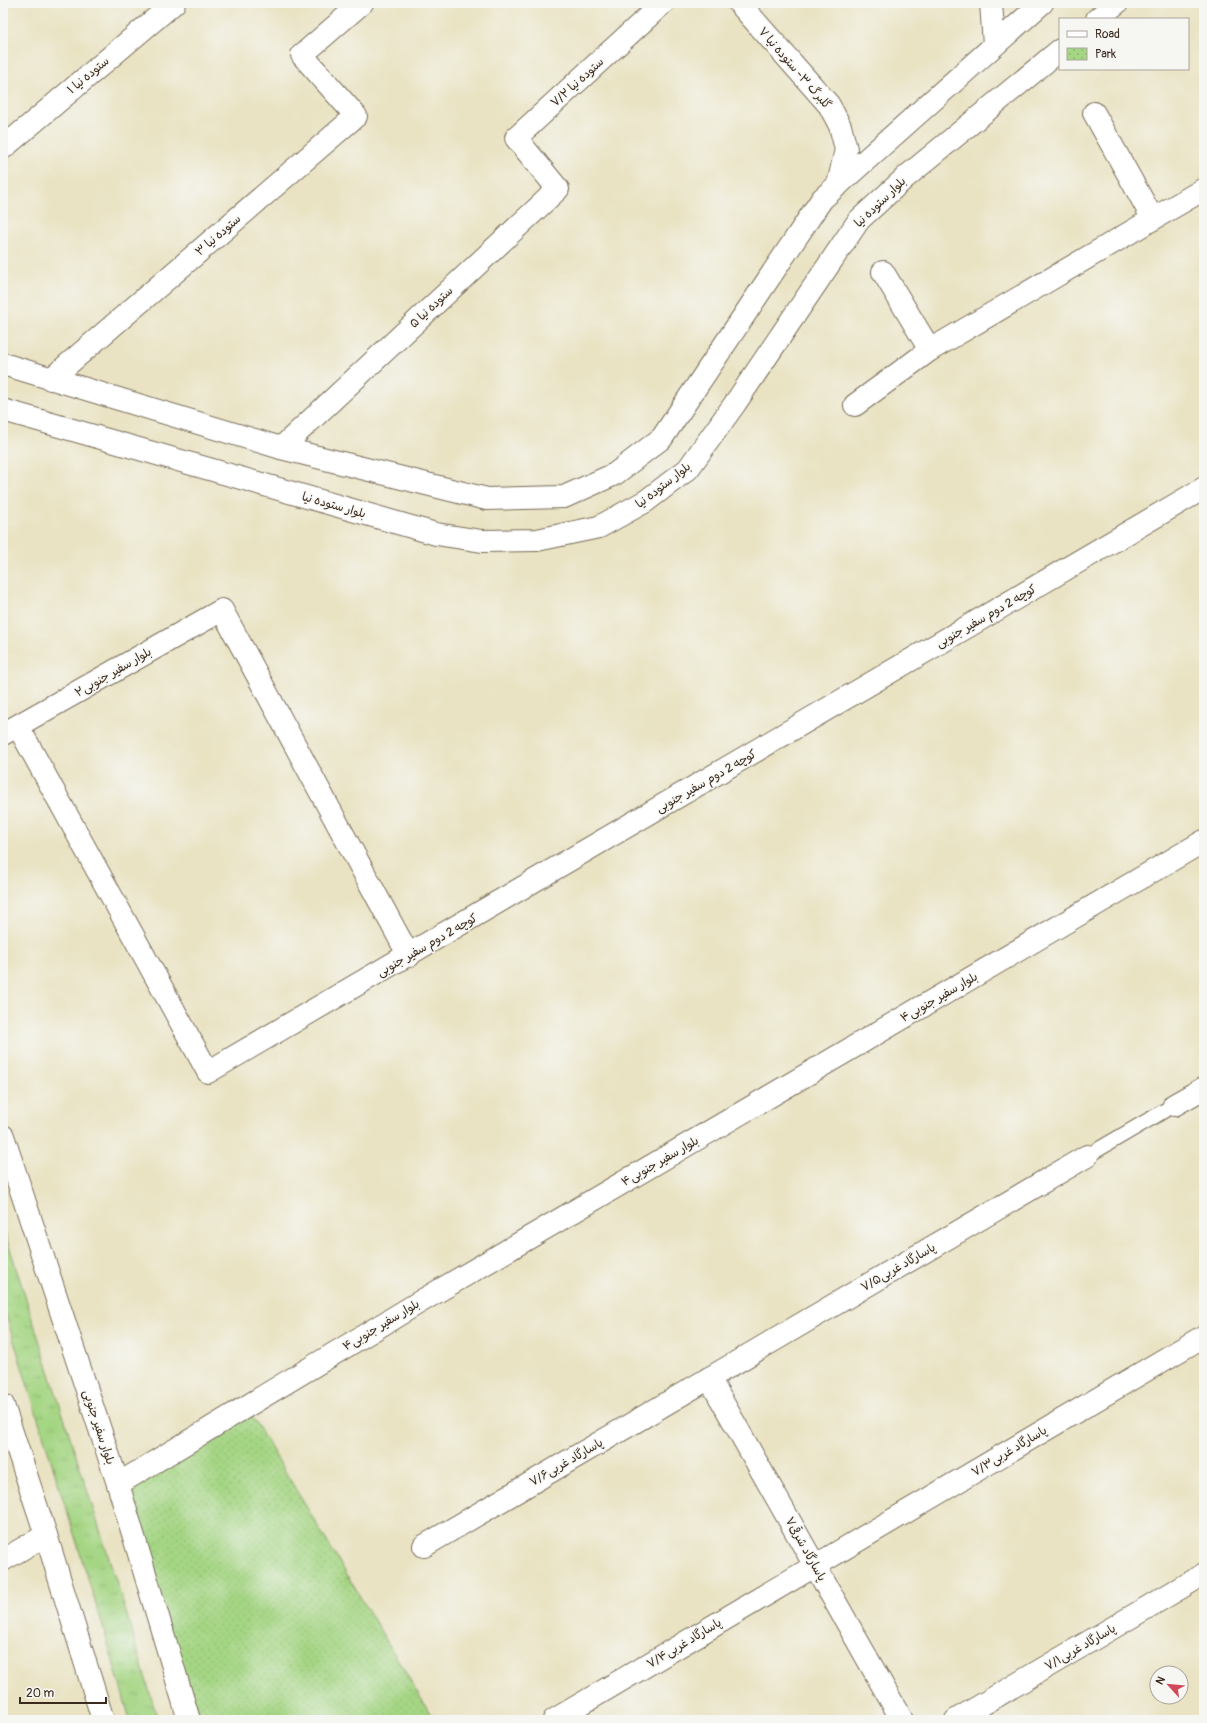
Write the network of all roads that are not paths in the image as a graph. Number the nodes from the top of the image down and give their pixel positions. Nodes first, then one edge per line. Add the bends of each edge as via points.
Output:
1 (174, 3) edge
2 (362, 3) edge
3 (663, 3) edge
4 (739, 3) edge
5 (991, 3) edge
6 (1042, 3) edge
7 (1117, 3) edge
8 (1098, 18) edge
9 (994, 46) junction
10 (1059, 51) edge
11 (1094, 114) dead end
12 (3, 148) edge
13 (538, 164) joint
14 (838, 185) junction
15 (1204, 189) edge
16 (1153, 219) junction
17 (883, 272) dead end
18 (930, 350) junction
19 (3, 364) edge
20 (51, 379) junction
21 (855, 405) dead end
22 (3, 410) edge
23 (281, 448) junction
24 (1204, 488) edge
25 (10, 730) edge
26 (1204, 841) edge
27 (409, 956) junction
28 (1204, 1088) edge
29 (1174, 1106) joint
30 (3, 1136) edge
31 (1087, 1156) joint
32 (1204, 1336) edge
33 (709, 1378) junction
34 (3, 1405) edge
35 (118, 1484) junction
36 (46, 1535) junction
37 (424, 1546) dead end
38 (3, 1560) edge
39 (815, 1566) junction
40 (1204, 1574) edge
41 (103, 1720) edge
42 (189, 1720) edge
43 (554, 1720) edge
44 (902, 1720) edge
45 (956, 1720) edge

1 - 12 street, ستوده نیا ۱
2 - 20 street, ستوده نیا ۳ via 302,55 356,116
3 - 13 street, ستوده نیا ۷/۲ via 516,138
4 - 14 street, گلبرگ ۳- ستوده نیا ۷ via 829,105 840,126 846,149
5 - 9 street
6 - 9 street
7 - 8 street
9 - 14 street
10 - 22 street, بلوار ستوده نیا via 906,177 859,220 688,469 646,502 599,526 537,540 482,541 436,534
11 - 16 street
13 - 23 street, ستوده نیا ۵ via 558,189
14 - 23 street via 822,199 662,438 615,474 564,497 486,499
15 - 16 street
16 - 18 street
17 - 18 street
18 - 21 street
19 - 20 street
20 - 23 street
24 - 27 street, کوچه 2 دوم سفیر جنوبی
25 - 27 street, کوچه 2 دوم سفیر جنوبی via 208,1072
25 - 27 street, بلوار سفیر جنوبی۲ via 222,610
26 - 35 street, بلوار سفیر جنوبی۴ via 418,1303
28 - 29 street
29 - 31 lane
30 - 35 street, بلوار سفیر جنوبی
31 - 33 street, پاسارگاد غربی۷/۵
32 - 39 street, پاسارگاد غربی۷/۳
33 - 37 street, پاسارگاد غربی۷/۶
33 - 39 street, پاسارگاد شرقی۷
34 - 36 street
35 - 42 street, بلوار سفیر جنوبی
36 - 38 street
36 - 41 street
39 - 43 street, پاسارگاد غربی۷/۴
39 - 44 street, پاسارگاد شرقی۷
40 - 45 street, پاسارگاد غربی۷/۱

